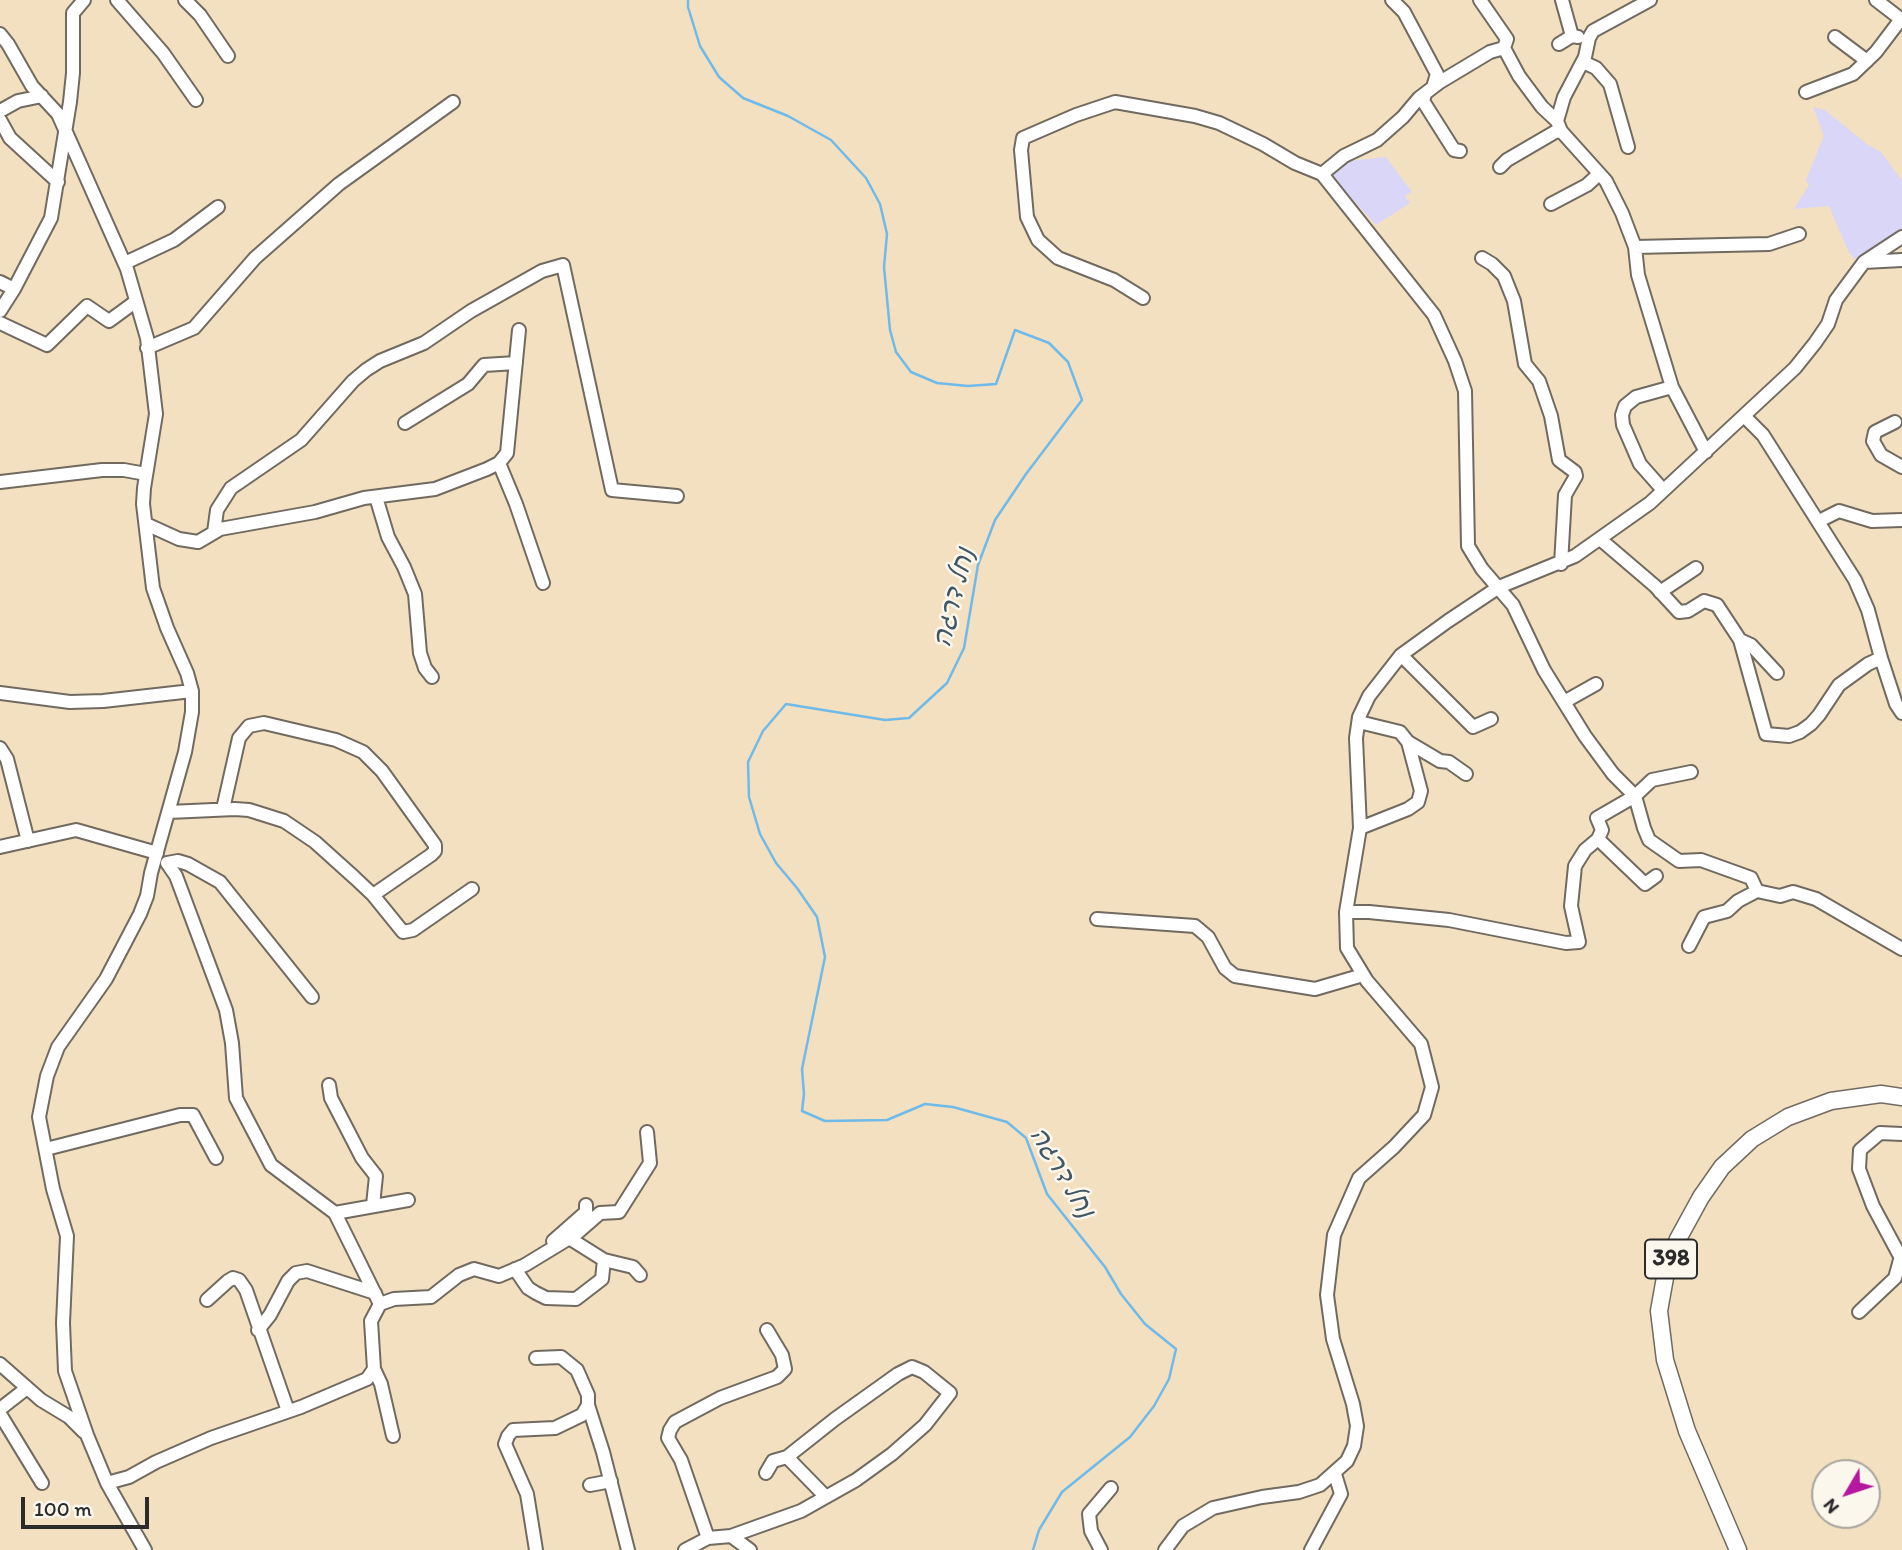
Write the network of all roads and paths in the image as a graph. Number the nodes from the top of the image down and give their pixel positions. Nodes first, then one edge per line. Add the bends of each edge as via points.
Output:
1 (84, 0) edge
2 (117, 0) edge
3 (185, 0) edge
4 (1392, 0) edge
5 (1480, 0) edge
6 (1562, 0) edge
7 (1650, 0) edge
8 (1876, 0) edge
9 (72, 6) edge
10 (1901, 20) edge
11 (0, 34) edge
12 (1572, 36) junction
13 (1836, 37) dead end
14 (1589, 38) junction
15 (1559, 44) dead end
16 (1504, 48) junction
17 (228, 56) dead end
18 (1867, 61) junction
19 (1583, 62) junction
20 (1429, 90) junction
21 (1806, 92) dead end
22 (42, 96) junction
23 (196, 100) dead end
24 (453, 102) dead end
25 (0, 111) edge
26 (0, 120) edge
27 (1559, 126) junction
28 (65, 129) junction
29 (1628, 147) dead end
30 (1460, 151) dead end
31 (1500, 167) dead end
32 (1322, 174) junction
33 (1599, 174) junction
34 (58, 183) junction
35 (1551, 204) dead end
36 (218, 207) dead end
37 (1799, 234) dead end
38 (1902, 237) edge
39 (1635, 247) junction
40 (1482, 258) dead end
41 (1902, 260) edge
42 (1864, 262) junction
43 (125, 263) junction
44 (0, 282) edge
45 (14, 289) junction
46 (1143, 299) dead end
47 (135, 302) junction
48 (0, 311) edge
49 (0, 323) edge
50 (519, 330) dead end
51 (148, 348) junction
52 (516, 363) junction
53 (1672, 387) junction
54 (1744, 416) junction
55 (1895, 422) dead end
56 (405, 423) dead end
57 (1706, 452) junction
58 (499, 463) junction
59 (1902, 467) edge
60 (146, 474) junction
61 (0, 482) edge
62 (1663, 490) junction
63 (677, 496) dead end
64 (376, 497) junction
65 (1902, 520) edge
66 (1819, 522) junction
67 (146, 523) junction
68 (214, 532) junction
69 (1600, 539) junction
70 (1561, 564) junction
71 (1696, 568) dead end
72 (543, 583) dead end
73 (1499, 587) junction
74 (1660, 592) junction
75 (1740, 640) junction
76 (1401, 655) junction
77 (1881, 657) junction
78 (1777, 673) dead end
79 (432, 677) dead end
80 (1596, 684) dead end
81 (192, 691) junction
82 (0, 693) edge
83 (1564, 702) junction
84 (1902, 713) edge
85 (1491, 719) dead end
86 (1359, 722) junction
87 (1408, 742) junction
88 (0, 748) edge
89 (1691, 772) dead end
90 (1466, 774) dead end
91 (1636, 796) junction
92 (223, 809) junction
93 (169, 812) junction
94 (1360, 828) junction
95 (1598, 839) junction
96 (28, 841) junction
97 (0, 847) edge
98 (157, 853) junction
99 (1656, 876) dead end
100 (472, 888) dead end
101 (1756, 891) junction
102 (373, 895) junction
103 (1346, 912) junction
104 (1097, 919) dead end
105 (1689, 946) dead end
106 (1902, 949) edge
107 (1363, 975) junction
108 (312, 997) dead end
109 (329, 1085) dead end
110 (1902, 1097) edge
111 (647, 1132) dead end
112 (1902, 1134) edge
113 (46, 1149) junction
114 (216, 1158) dead end
115 (408, 1200) dead end
116 (373, 1205) junction
117 (586, 1205) dead end
118 (335, 1213) junction
119 (569, 1238) junction
120 (1902, 1258) edge
121 (604, 1260) junction
122 (520, 1267) junction
123 (640, 1275) dead end
124 (378, 1298) junction
125 (207, 1300) dead end
126 (1859, 1312) dead end
127 (258, 1330) junction
128 (767, 1331) dead end
129 (536, 1358) dead end
130 (0, 1364) edge
131 (374, 1368) junction
132 (27, 1388) junction
133 (588, 1405) junction
134 (0, 1411) edge
135 (288, 1411) junction
136 (87, 1435) junction
137 (393, 1436) dead end
138 (787, 1457) junction
139 (766, 1473) dead end
140 (1335, 1474) junction
141 (611, 1481) junction
142 (42, 1483) dead end
143 (107, 1483) junction
144 (590, 1485) dead end
145 (1111, 1488) dead end
146 (826, 1497) junction
147 (731, 1536) junction
148 (708, 1538) junction
149 (145, 1550) edge
150 (536, 1550) edge
151 (628, 1550) edge
152 (685, 1550) edge
153 (750, 1550) edge
154 (1101, 1550) edge
155 (1164, 1550) edge
156 (1311, 1550) edge
157 (1738, 1550) edge

1 - 9 street
2 - 23 street
3 - 17 street
4 - 20 street via 1404,12 1437,74
5 - 16 street via 1507,38
6 - 12 street
7 - 14 street via 1593,31
8 - 10 street
9 - 28 street via 73,73
10 - 18 street
11 - 22 street
12 - 14 street
12 - 15 street
13 - 18 street
14 - 19 street
16 - 20 street
16 - 27 street via 1519,76
18 - 21 street via 1845,78
19 - 27 street via 1564,97
19 - 29 street via 1596,68 1610,84
20 - 30 street via 1423,101 1454,150
20 - 32 street via 1377,140 1344,156
22 - 25 street
22 - 28 street
24 - 51 street via 317,203 254,258 194,328
26 - 34 street via 10,138
27 - 31 street
27 - 33 street
28 - 34 street
28 - 43 street
32 - 46 street via 1219,123 1115,102 1023,138 1027,217 1038,240 1058,258 1114,280
32 - 73 street via 1434,315 1455,360 1467,415 1466,539
33 - 35 street
33 - 39 street
34 - 45 street via 51,218
36 - 43 street via 174,240
37 - 39 street via 1769,244
38 - 42 street
39 - 53 street via 1638,275
40 - 70 street via 1504,276 1514,301 1525,364 1539,381 1559,460 1575,472 1565,495
41 - 42 street
42 - 54 street via 1836,300 1828,324 1809,351
43 - 47 street
44 - 45 street
45 - 48 street
47 - 49 street via 109,321 87,306 47,345
47 - 51 street
50 - 52 street
51 - 60 street via 156,414
52 - 56 street via 484,365 468,384
52 - 58 street via 507,453
53 - 57 street
53 - 62 street via 1636,397 1622,415 1640,464
54 - 57 street
54 - 66 street via 1763,435
55 - 59 street via 1875,432 1873,442 1881,455
57 - 62 street
58 - 64 street via 435,489
58 - 72 street
60 - 61 street via 102,470
60 - 67 street
62 - 69 street
63 - 68 street via 612,490 563,265 542,271 424,343 366,370 301,440 231,488 217,510
64 - 68 street
64 - 79 street via 415,594 420,653
65 - 66 street via 1872,521 1839,511
66 - 77 street via 1855,580
67 - 68 street via 189,541
67 - 81 street via 153,588
69 - 70 street
69 - 74 street
70 - 73 street
71 - 74 street
73 - 76 street
73 - 83 street via 1513,604
74 - 75 street via 1679,612 1704,601 1717,605
75 - 77 street via 1766,734 1781,736 1811,724 1839,685
75 - 78 street via 1751,645
76 - 85 street via 1473,727
76 - 86 street via 1368,696
77 - 84 street
80 - 83 street
81 - 82 street via 70,702
81 - 93 street via 189,733
83 - 91 street via 1614,774
86 - 87 street via 1400,732
86 - 94 street
87 - 90 street
87 - 94 street via 1421,791 1418,802
88 - 96 street via 7,759
89 - 91 street via 1652,779
91 - 95 street via 1597,818
91 - 101 street via 1649,840 1679,861 1701,860 1751,878
92 - 93 street
92 - 102 street via 249,810 284,821 315,842
92 - 102 street via 239,738 248,726 264,723 336,740 363,752 435,845 431,855
93 - 98 street
94 - 103 street
95 - 99 street via 1645,884
95 - 103 street via 1574,866 1571,906 1578,942 1449,920
96 - 97 street
96 - 98 street via 76,830
98 - 113 street via 147,896 124,947 58,1047 47,1076 39,1117
100 - 102 street via 409,933 398,927
101 - 105 street via 1727,911 1704,917
101 - 106 street via 1793,892 1816,899
103 - 107 street via 1347,948
104 - 107 street via 1195,926 1235,976 1315,989
107 - 140 street via 1421,1044 1432,1087 1424,1115 1359,1178 1334,1235 1327,1295 1333,1339 1357,1426 1354,1446
108 - 118 street via 220,881 188,864 167,863 176,876 226,1010 236,1098 271,1165
109 - 116 street via 331,1098 376,1177
110 - 157 main road, 398 via 1881,1094 1831,1101 1788,1116 1752,1139 1722,1167 1701,1197 1666,1272 1659,1311 1665,1360 1687,1431
111 - 119 street via 650,1163 619,1212 600,1213
112 - 120 street via 1881,1133 1860,1150 1858,1169
113 - 114 street via 193,1115
113 - 136 street via 67,1236 65,1371
115 - 116 street
116 - 118 street
117 - 122 street via 586,1212
118 - 124 street
119 - 121 street
119 - 122 street
120 - 126 street via 1895,1278
121 - 122 street via 602,1279 576,1299 536,1293 528,1288
121 - 123 street via 633,1268
122 - 124 street via 499,1276 474,1269 458,1275 431,1297
124 - 127 street via 307,1271 296,1273
124 - 131 street via 371,1321
125 - 127 street via 228,1281 239,1280
127 - 135 street
128 - 148 street via 782,1354 785,1369 776,1377 720,1398 675,1422 670,1430 668,1438 681,1460
129 - 133 street via 561,1357 577,1370
130 - 132 street
131 - 135 street via 367,1379
131 - 137 street
132 - 134 street
132 - 136 street
133 - 141 street
133 - 150 street via 582,1415 555,1428 513,1430 505,1444 527,1494
134 - 142 street
135 - 143 street
136 - 143 street
138 - 139 street via 773,1461
138 - 146 street
138 - 146 street via 912,1367 950,1393 925,1425 892,1454
140 - 155 street via 1299,1492 1213,1508 1183,1526
140 - 156 street via 1340,1494
141 - 144 street
141 - 151 street
143 - 149 street
145 - 154 street via 1089,1514
146 - 147 street via 802,1511
147 - 148 street
147 - 153 street
148 - 152 street

